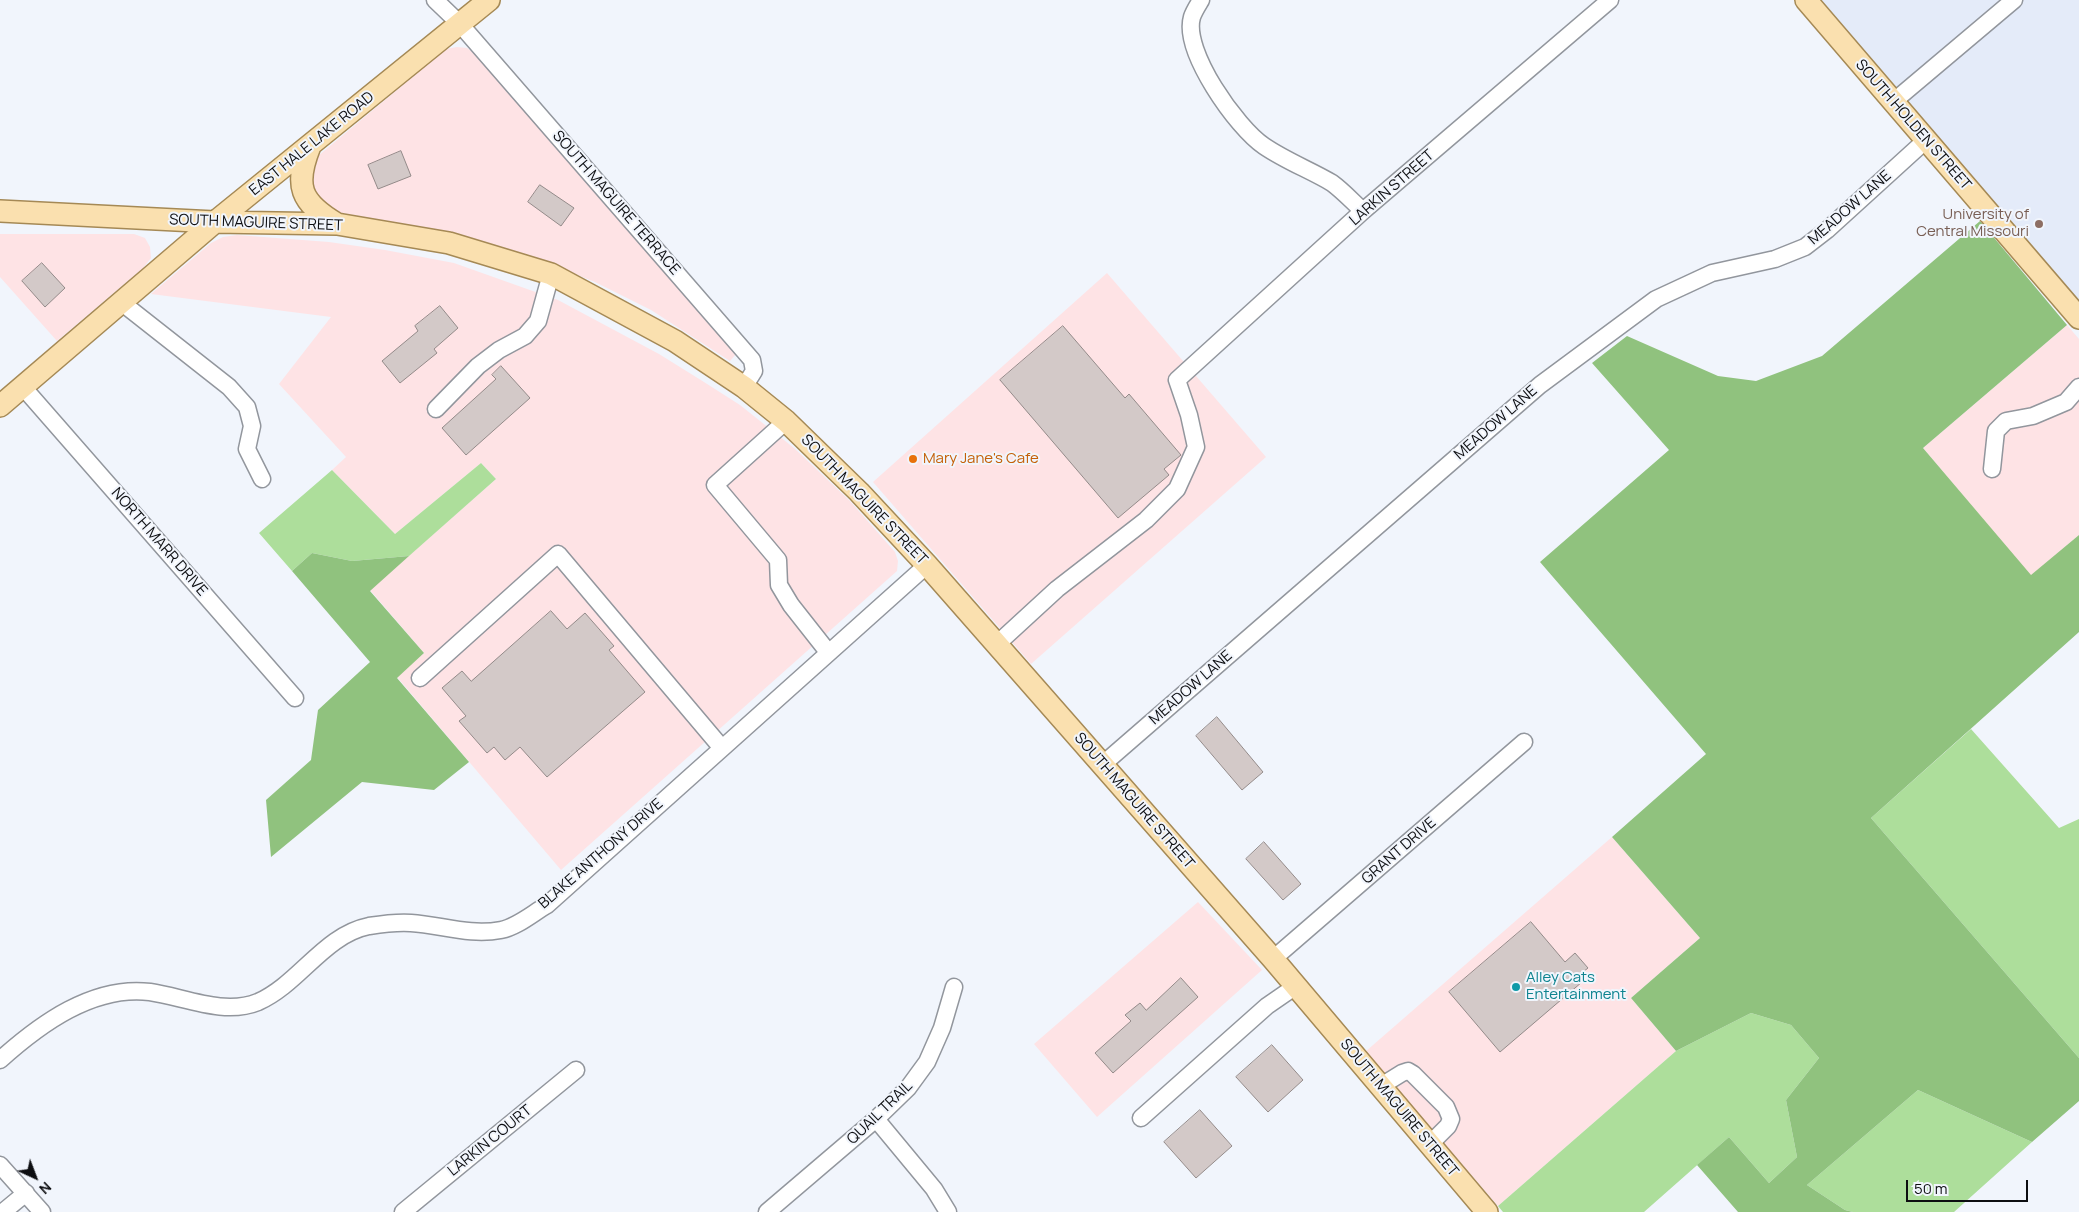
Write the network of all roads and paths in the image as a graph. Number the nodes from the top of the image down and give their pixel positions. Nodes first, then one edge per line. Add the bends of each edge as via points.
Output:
1 (435, 0) edge
2 (489, 0) edge
3 (1201, 0) edge
4 (1610, 0) edge
5 (1806, 0) edge
6 (2014, 0) edge
7 (460, 24) junction
8 (1893, 102) junction
9 (1926, 140) junction
10 (310, 146) junction
11 (0, 211) edge
12 (1363, 211) junction
13 (215, 222) junction
14 (337, 224) junction
15 (551, 274) junction
16 (121, 302) junction
17 (2076, 310) edge
18 (23, 386) junction
19 (744, 387) junction
20 (2079, 387) edge
21 (0, 406) edge
22 (436, 409) dead end
23 (786, 420) junction
24 (1992, 469) dead end
25 (262, 479) dead end
26 (927, 565) junction
27 (996, 645) junction
28 (828, 652) junction
29 (420, 678) dead end
30 (295, 698) dead end
31 (1524, 742) dead end
32 (721, 747) junction
33 (1102, 765) junction
34 (1274, 959) junction
35 (1296, 986) junction
36 (954, 987) dead end
37 (0, 1060) edge
38 (576, 1070) dead end
39 (1381, 1086) junction
40 (1141, 1118) dead end
41 (876, 1119) junction
42 (1430, 1144) junction
43 (0, 1165) edge
44 (26, 1193) junction
45 (3, 1212) edge
46 (42, 1212) edge
47 (403, 1212) edge
48 (767, 1212) edge
49 (948, 1212) edge
50 (1487, 1212) edge

1 - 7 street, SOUTH MAGUIRE TERRACE
2 - 7 main road, EAST HALE LAKE ROAD
3 - 12 street via 1192,18 1192,35 1198,55 1242,128 1264,146 1333,184
4 - 12 street, LARKIN STREET
5 - 8 main road, SOUTH HOLDEN STREET
6 - 8 street
7 - 10 main road, EAST HALE LAKE ROAD
7 - 19 street, SOUTH MAGUIRE TERRACE via 752,360 754,371
8 - 9 main road, SOUTH HOLDEN STREET
9 - 17 main road, SOUTH HOLDEN STREET
9 - 33 street, MEADOW LANE via 1805,247 1775,259 1712,273 1656,299 1595,342 1540,385
10 - 13 main road, EAST HALE LAKE ROAD
10 - 14 main road via 301,172 302,188 309,203
11 - 13 main road, SOUTH MAGUIRE STREET
12 - 27 street, LARKIN STREET via 1177,380 1196,447 1177,489 1146,520 1057,590
13 - 14 main road, SOUTH MAGUIRE STREET
13 - 16 main road, EAST HALE LAKE ROAD
14 - 15 main road, SOUTH MAGUIRE STREET via 450,243
15 - 19 main road, SOUTH MAGUIRE STREET via 675,341
15 - 22 street via 538,321 525,336 478,366
16 - 18 main road, EAST HALE LAKE ROAD
16 - 25 street via 229,387 247,407 252,426 247,449
18 - 21 main road, EAST HALE LAKE ROAD
18 - 30 street, NORTH MARR DRIVE
19 - 23 main road, SOUTH MAGUIRE STREET
20 - 24 street via 2066,402 2033,416 2006,421 1996,431
23 - 26 main road, SOUTH MAGUIRE STREET via 860,492
23 - 28 street via 715,485 778,560 779,585
26 - 27 main road, SOUTH MAGUIRE STREET
26 - 28 street, BLAKE ANTHONY DRIVE
27 - 33 main road, SOUTH MAGUIRE STREET
28 - 32 street, BLAKE ANTHONY DRIVE
29 - 32 street via 558,554
31 - 34 street, GRANT DRIVE
32 - 37 street, BLAKE ANTHONY DRIVE via 547,905 501,930 460,932 410,922 368,926 334,942 290,981 256,1003 213,1006 151,992 113,994 90,1000 48,1021
33 - 34 main road, SOUTH MAGUIRE STREET
34 - 35 main road, SOUTH MAGUIRE STREET
35 - 39 main road, SOUTH MAGUIRE STREET
35 - 40 street via 1266,1006
36 - 41 street, QUAIL TRAIL via 942,1028 927,1062 908,1088
38 - 47 street, LARKIN COURT
39 - 42 main road, SOUTH MAGUIRE STREET
39 - 42 street via 1408,1071 1446,1107 1451,1119 1448,1126
41 - 48 street, QUAIL TRAIL
41 - 49 street via 934,1189
42 - 50 main road, SOUTH MAGUIRE STREET
43 - 44 street
44 - 45 street
44 - 46 street

